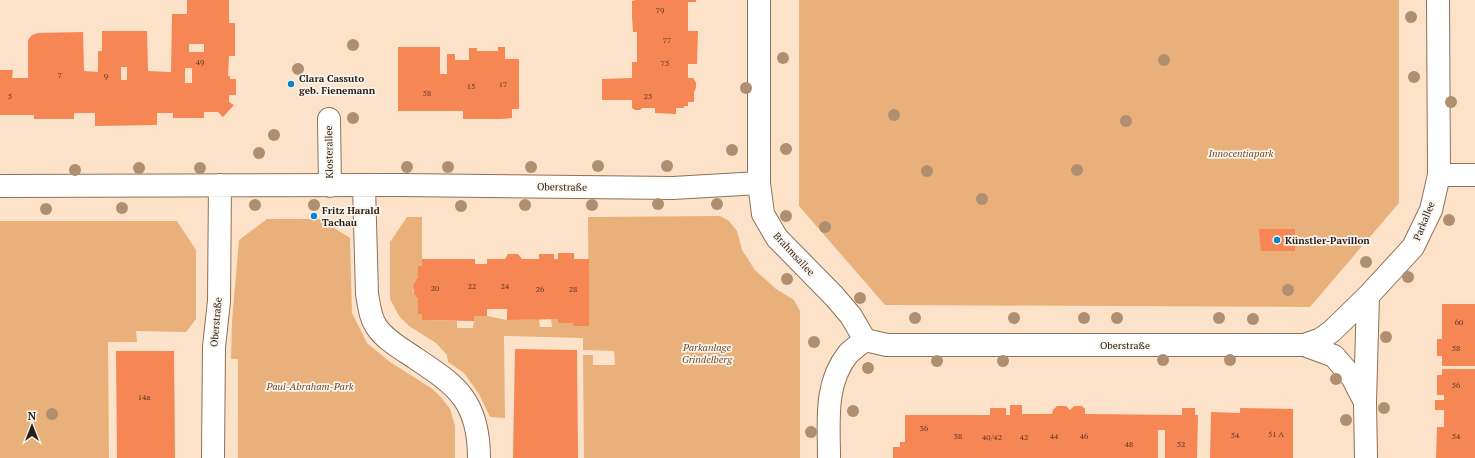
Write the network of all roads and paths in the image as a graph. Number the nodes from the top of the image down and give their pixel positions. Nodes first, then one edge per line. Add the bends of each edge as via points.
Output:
1 (759, 0) edge
2 (1438, 0) edge
3 (329, 119) dead end
4 (1439, 175) junction
5 (1475, 175) edge
6 (759, 183) junction
7 (220, 185) junction
8 (0, 186) edge
9 (330, 186) junction
10 (364, 186) junction
11 (1368, 296) junction
12 (865, 340) junction
13 (1304, 345) junction
14 (1365, 402) junction
15 (213, 458) edge
16 (479, 458) edge
17 (829, 458) edge
18 (1366, 458) edge

1 - 6 street, Brahmsallee
2 - 4 street, Parkallee
3 - 9 street, Klosterallee
4 - 5 street
4 - 11 street, Parkallee via 1431,210 1413,247
6 - 10 street, Oberstraße via 673,188
6 - 12 street, Brahmsallee via 763,214 777,238 834,296 851,316
7 - 8 street, Oberstraße
7 - 9 street, Oberstraße
7 - 15 street, Oberstraße
9 - 10 street, Oberstraße
10 - 16 street via 367,294 376,326 386,338 447,379 462,395 472,412 477,429
11 - 13 street, Oberstraße via 1332,331 1321,339
11 - 14 street
12 - 13 street, Oberstraße via 887,345
12 - 17 street via 849,353 835,373 830,397
13 - 14 street via 1334,356 1352,377
14 - 18 street

